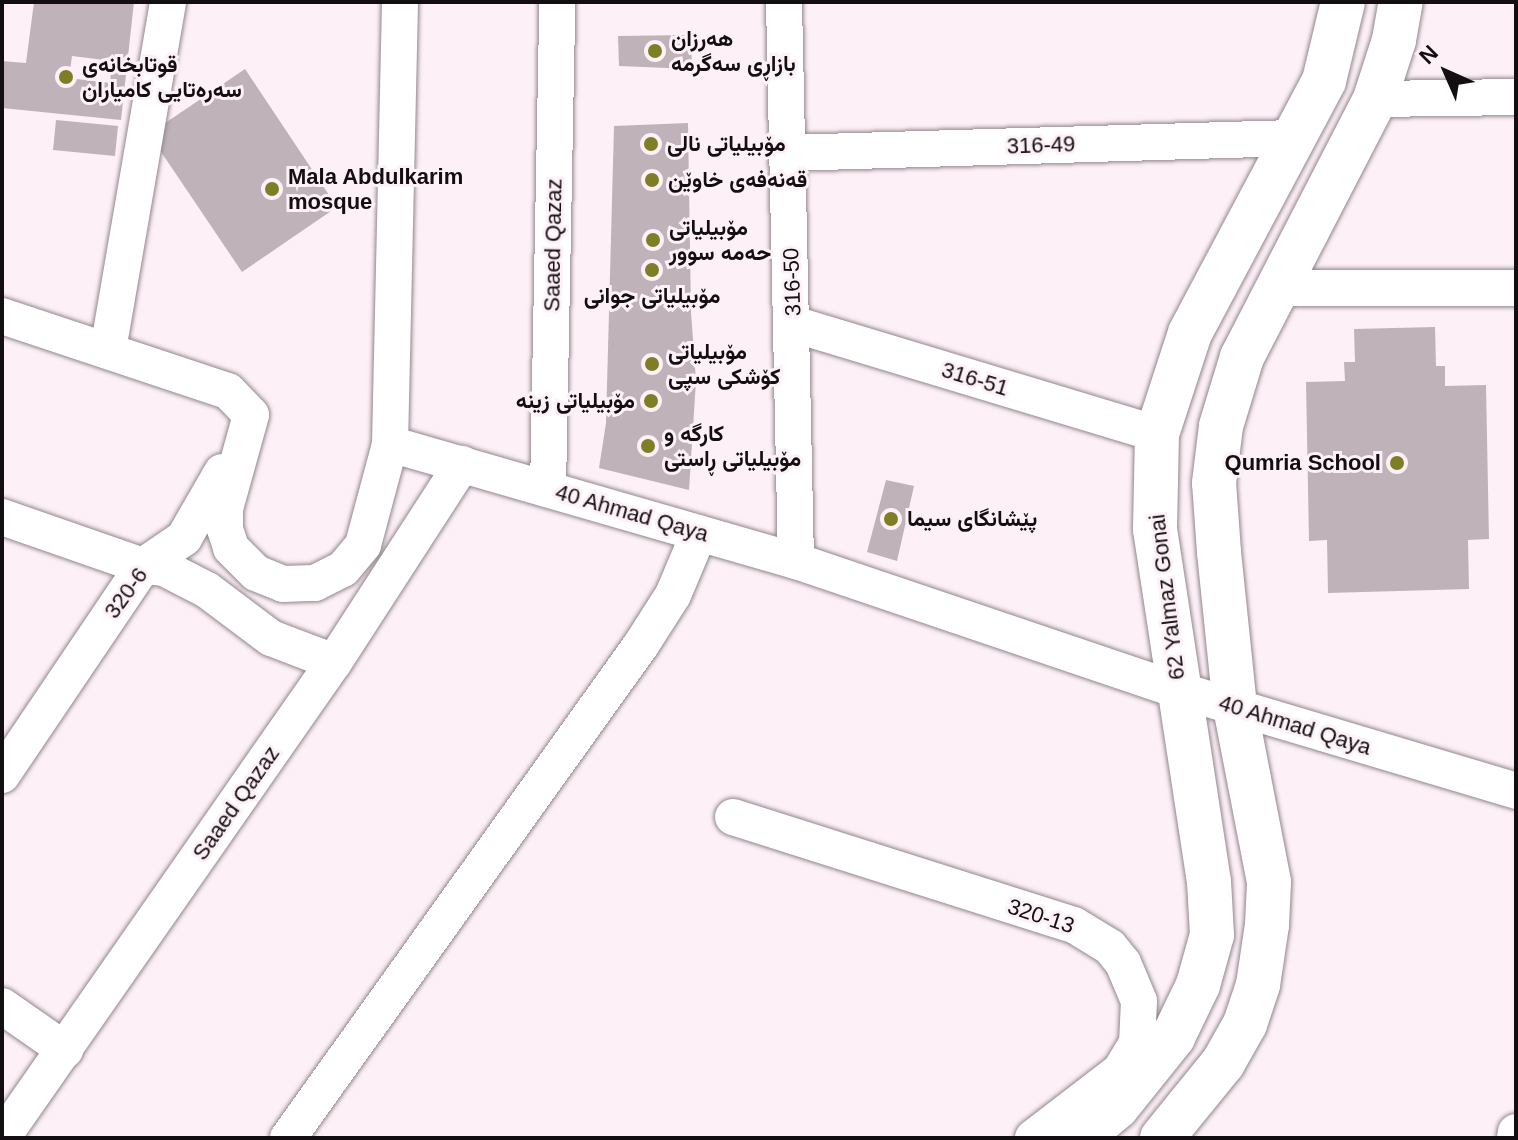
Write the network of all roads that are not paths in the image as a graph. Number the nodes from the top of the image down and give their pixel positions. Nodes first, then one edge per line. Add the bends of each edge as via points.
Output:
1 (168, 2) edge
2 (400, 2) edge
3 (557, 2) edge
4 (784, 2) edge
5 (1343, 2) edge
6 (1401, 2) edge
7 (1516, 97) edge
8 (1375, 99) junction
9 (1293, 138) junction
10 (788, 153) junction
11 (1275, 288) junction
12 (1516, 288) edge
13 (2, 316) edge
14 (793, 324) junction
15 (108, 350) junction
16 (251, 415) junction
17 (1157, 434) junction
18 (390, 444) junction
19 (462, 464) junction
20 (548, 489) junction
21 (2, 517) edge
22 (699, 533) junction
23 (796, 561) junction
24 (143, 566) junction
25 (334, 662) junction
26 (1178, 690) junction
27 (1235, 707) junction
28 (2, 775) edge
29 (1516, 791) edge
30 (733, 817) dead end
31 (2, 1006) edge
32 (65, 1050) junction
33 (1516, 1132) edge
34 (2, 1138) edge
35 (288, 1138) edge
36 (1033, 1138) edge
37 (1080, 1138) edge
38 (1162, 1138) edge
39 (1515, 1138) edge

1 - 15 street
2 - 18 street
3 - 20 street, Saaed Qazaz
4 - 10 street, 316-50
5 - 9 main road, 62 Yalmaz Gonai via 1324,81
6 - 8 main road
7 - 8 street
8 - 11 main road
9 - 10 street, 316-49
9 - 17 main road, 62 Yalmaz Gonai via 1190,333
10 - 14 street, 316-50
11 - 12 street
11 - 27 main road via 1242,357 1221,426 1214,483
13 - 15 street
14 - 17 street, 316-51
14 - 23 street, 316-50
15 - 16 street via 228,391
16 - 18 street via 225,509 225,529 237,556 256,573 283,584 330,578 355,558
16 - 24 street, 320-6 via 184,538
17 - 26 main road, 62 Yalmaz Gonai via 1155,529
18 - 19 street, 40 Ahmad Qaya
19 - 20 street, 40 Ahmad Qaya
19 - 25 street, Saaed Qazaz
20 - 22 street, 40 Ahmad Qaya
21 - 24 street
22 - 23 street, 40 Ahmad Qaya
22 - 35 street via 673,595 641,645
23 - 26 street, 40 Ahmad Qaya
24 - 25 street via 184,577 228,604 258,631
24 - 28 street, 320-6
25 - 32 street, Saaed Qazaz
26 - 27 street, 40 Ahmad Qaya
26 - 37 main road, 62 Yalmaz Gonai via 1209,882 1212,935 1198,985 1173,1037 1117,1107
27 - 29 street, 40 Ahmad Qaya
27 - 38 main road via 1269,882 1258,985 1245,1024 1223,1063
30 - 36 street, 320-13 via 1074,925 1110,947 1128,972 1139,1001 1137,1043 1120,1071
31 - 32 street
32 - 34 street, Saaed Qazaz
33 - 39 street

